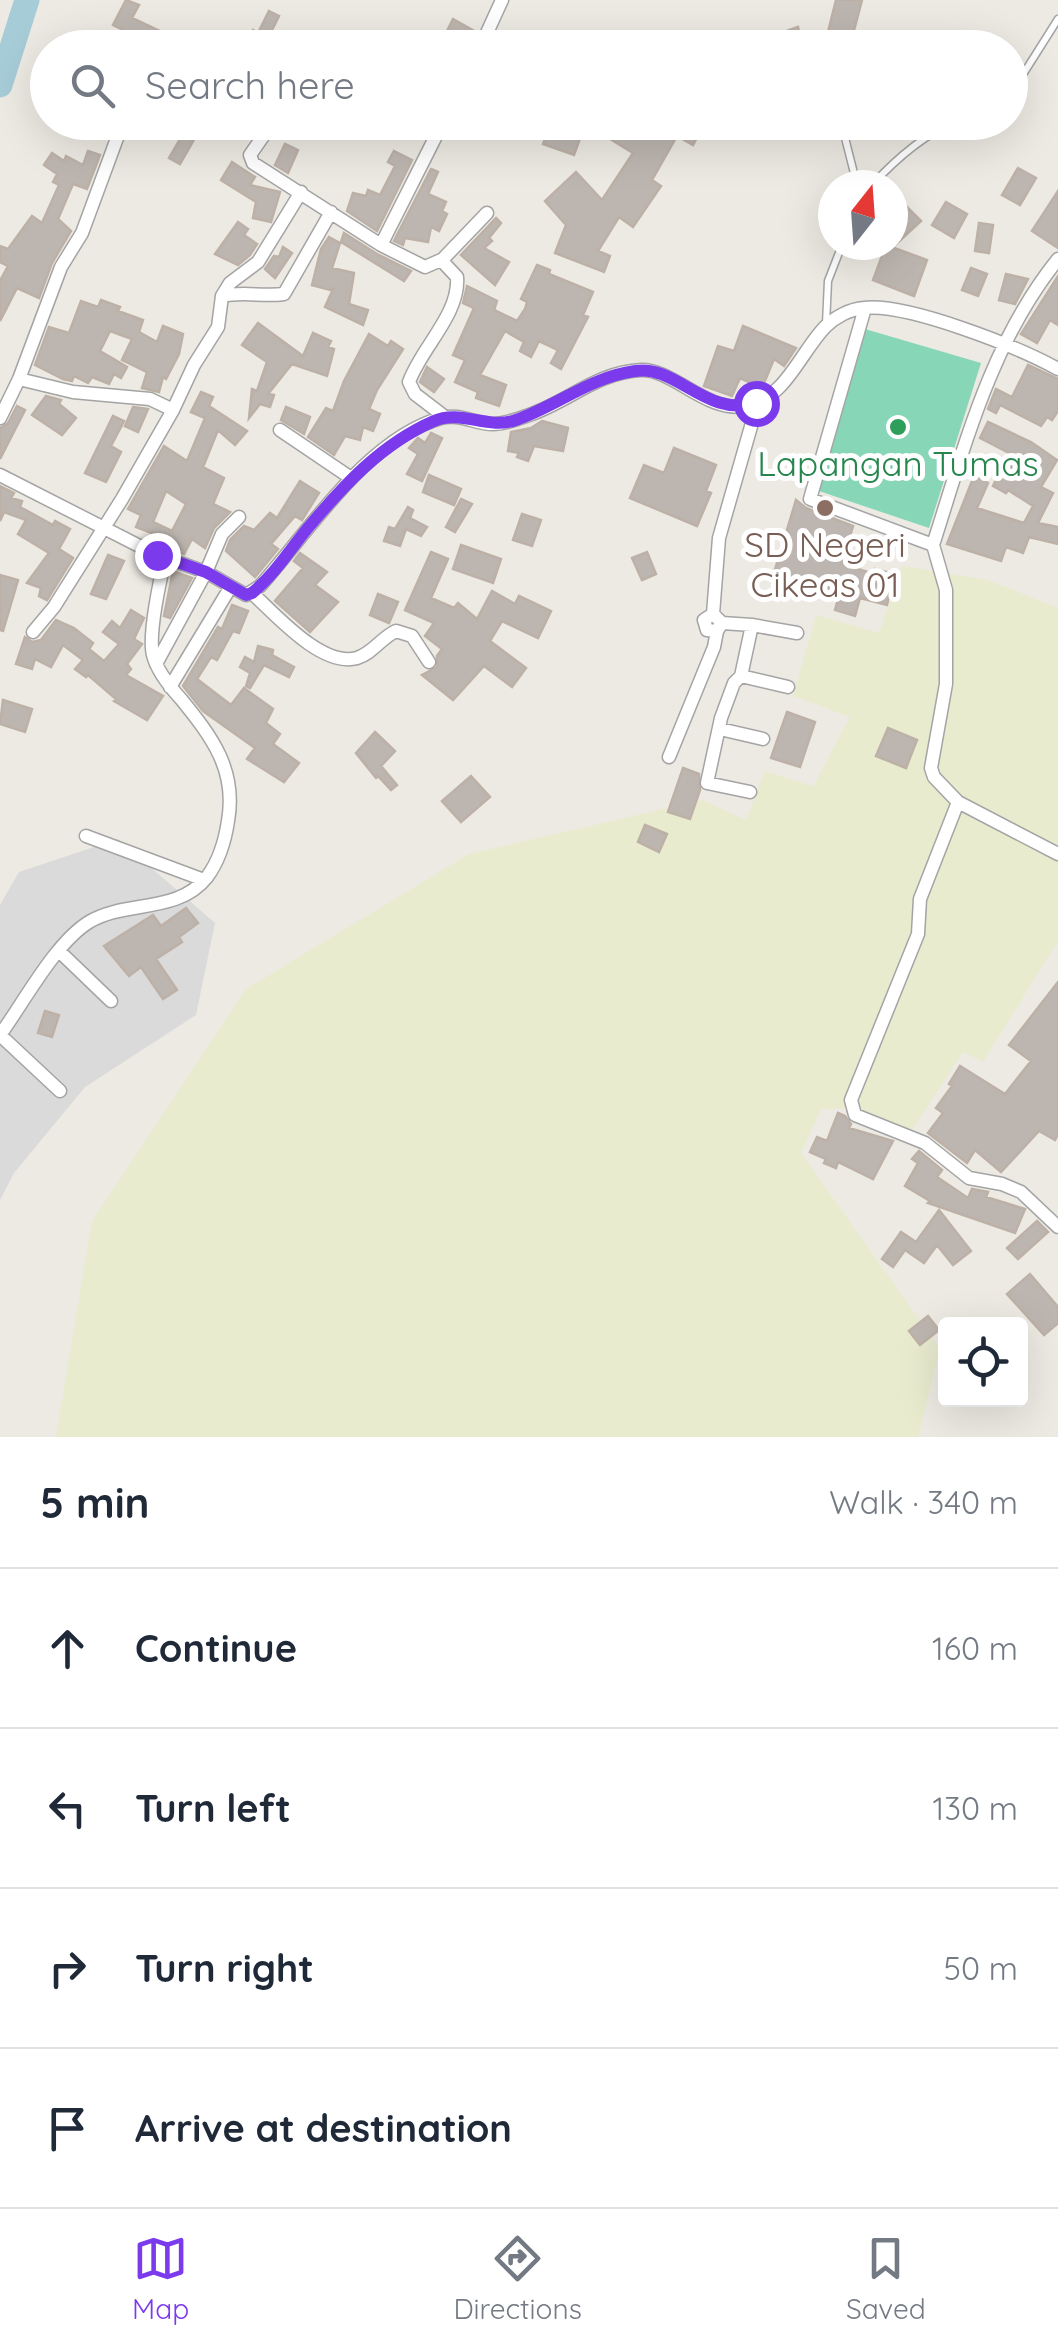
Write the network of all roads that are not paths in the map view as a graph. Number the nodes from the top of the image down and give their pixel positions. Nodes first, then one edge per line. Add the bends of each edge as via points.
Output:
1 (502, 0) edge
2 (1058, 20) edge
3 (488, 30) edge
4 (1028, 68) edge
5 (116, 140) edge
6 (260, 140) edge
7 (434, 140) edge
8 (846, 140) edge
9 (924, 140) edge
10 (853, 170) edge
11 (886, 170) edge
12 (301, 192) junction
13 (331, 212) junction
14 (487, 214) dead end
15 (381, 245) junction
16 (1058, 259) edge
17 (442, 260) junction
18 (836, 260) edge
19 (222, 296) junction
20 (865, 308) junction
21 (826, 326) junction
22 (1005, 342) junction
23 (1058, 368) edge
24 (19, 379) junction
25 (746, 406) junction
26 (172, 410) junction
27 (445, 417) junction
28 (0, 418) edge
29 (280, 430) dead end
30 (0, 475) edge
31 (351, 478) junction
32 (239, 517) dead end
33 (105, 528) junction
34 (933, 546) junction
35 (166, 557) junction
36 (206, 572) junction
37 (230, 588) junction
38 (252, 593) junction
39 (717, 622) junction
40 (752, 625) junction
41 (33, 632) dead end
42 (797, 632) dead end
43 (429, 662) dead end
44 (156, 664) junction
45 (741, 676) junction
46 (170, 687) junction
47 (788, 687) dead end
48 (720, 729) junction
49 (762, 739) dead end
50 (669, 757) dead end
51 (750, 792) dead end
52 (958, 802) junction
53 (86, 836) dead end
54 (1058, 854) edge
55 (204, 880) junction
56 (59, 951) junction
57 (111, 1001) dead end
58 (0, 1035) edge
59 (60, 1091) dead end
60 (1058, 1227) edge

1 - 3 street
2 - 4 lane
5 - 24 street
6 - 12 street via 250,155 253,163
7 - 15 street
8 - 10 lane
9 - 11 lane
12 - 13 street
12 - 19 street via 258,262
13 - 15 street
13 - 19 street via 284,294
14 - 17 street
15 - 17 street via 424,267
16 - 22 street
17 - 27 street via 457,288 409,382
18 - 21 lane
19 - 26 street via 218,327
20 - 21 street
20 - 22 street
20 - 34 street via 810,499
21 - 25 street via 776,391
22 - 23 street
22 - 34 street
24 - 26 street via 150,399
24 - 28 street
25 - 27 street via 715,402 642,370 592,382 510,422
25 - 39 street via 752,423 720,538
26 - 33 street
27 - 31 street via 391,445
29 - 31 street
30 - 33 street
31 - 38 street
32 - 36 street via 222,534
33 - 35 street
33 - 41 street
34 - 52 street via 946,590 946,684 931,768
35 - 36 street
35 - 44 street via 152,644
36 - 37 street
36 - 44 street
37 - 38 street
37 - 46 street
38 - 43 street via 300,637 338,658 356,659 396,631 412,636
39 - 40 street
39 - 50 street via 714,647
40 - 42 street
40 - 45 street
44 - 46 street
45 - 47 street
45 - 48 street
46 - 55 street via 228,770 227,832
48 - 49 street
48 - 51 street via 707,783
52 - 54 street
52 - 60 street via 852,1110 924,1143 969,1178 1021,1192
53 - 55 street
55 - 56 street via 177,899 91,921
56 - 57 street
56 - 58 street
58 - 59 street

